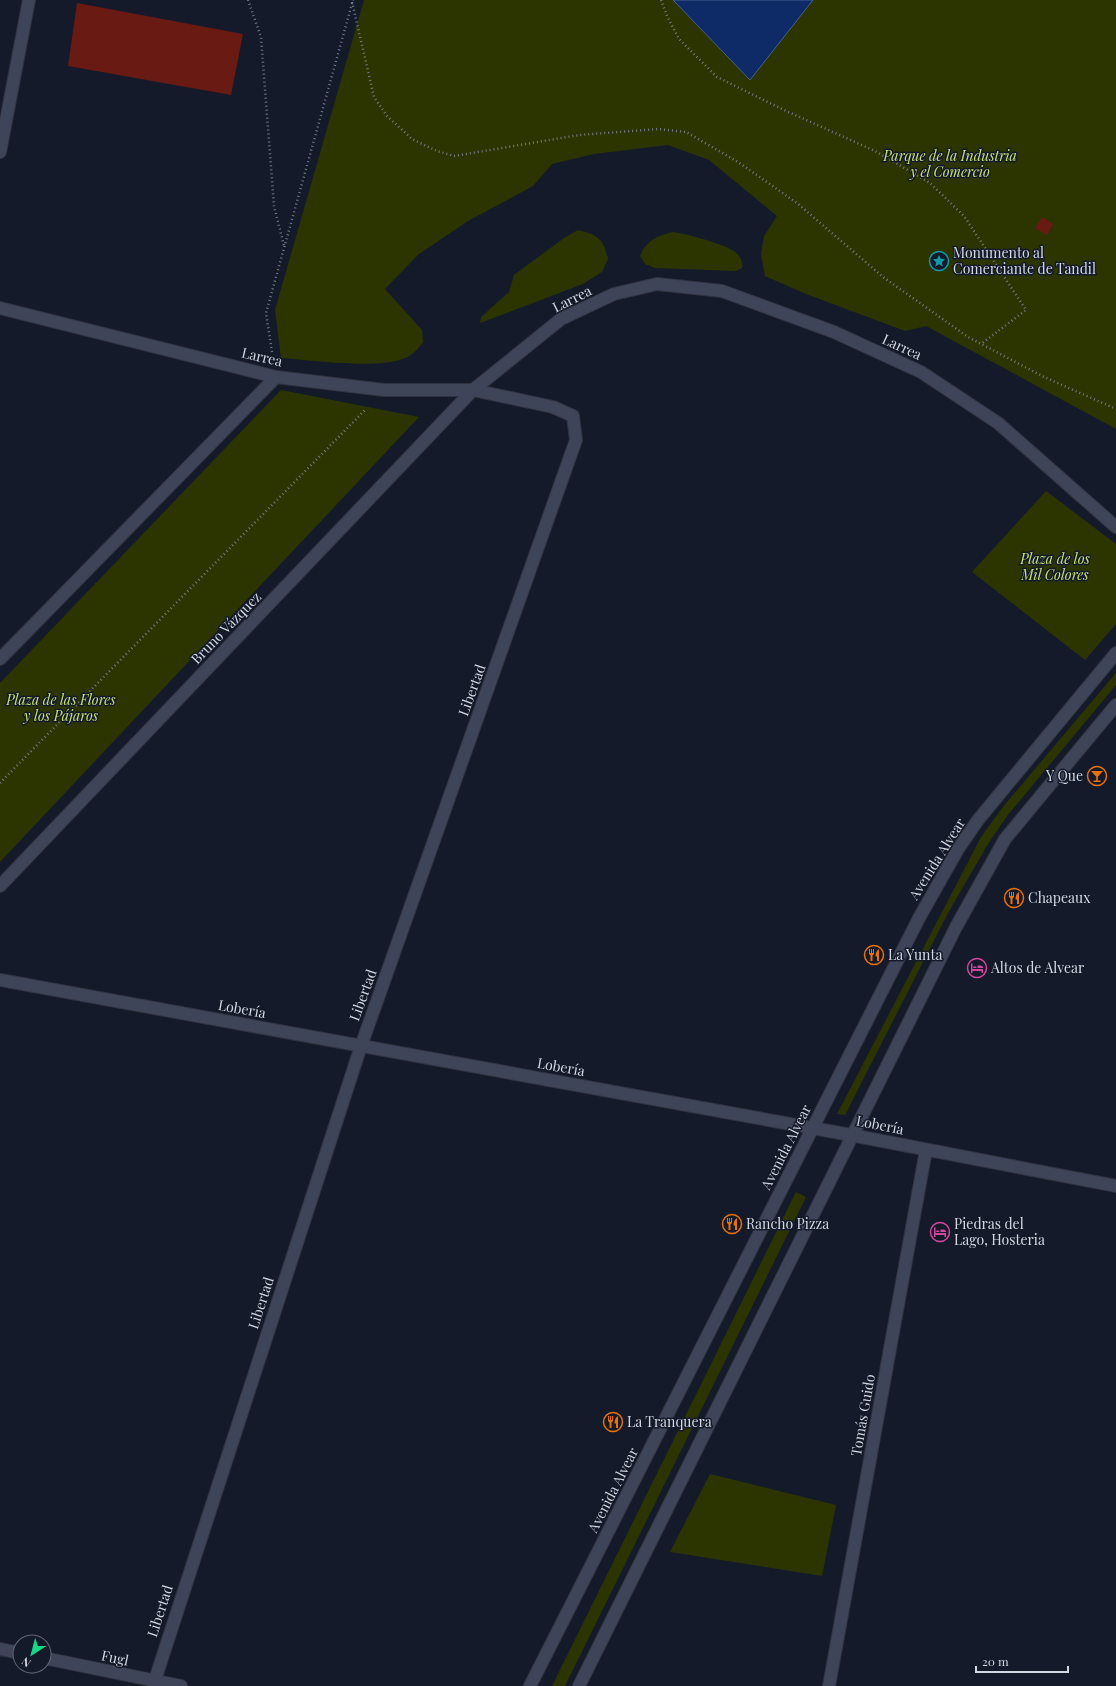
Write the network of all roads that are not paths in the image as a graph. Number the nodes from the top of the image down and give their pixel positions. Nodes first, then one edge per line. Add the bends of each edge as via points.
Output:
1 (29, 0) edge
2 (0, 152) edge
3 (0, 308) edge
4 (276, 376) junction
5 (473, 390) junction
6 (1116, 527) edge
7 (1116, 653) edge
8 (0, 659) edge
9 (1116, 705) edge
10 (0, 886) edge
11 (0, 980) edge
12 (361, 1046) junction
13 (812, 1128) junction
14 (851, 1135) junction
15 (926, 1150) junction
16 (1116, 1186) edge
17 (0, 1649) edge
18 (12, 1651) edge
19 (52, 1660) edge
20 (153, 1683) edge
21 (180, 1686) edge
22 (530, 1686) edge
23 (579, 1686) edge
24 (829, 1686) edge

1 - 2 street
3 - 4 street, Larrea
4 - 5 street, Larrea via 384,390
4 - 8 street
5 - 6 street, Larrea via 561,319 614,294 657,284 722,291 834,332 920,372 998,423
5 - 10 street, Bruno Vázquez
5 - 12 street, Libertad via 553,407 573,416 576,440
7 - 13 street, Avenida Alvear via 978,820 958,849 918,918
9 - 14 street via 1005,839 956,927
11 - 12 street, Lobería
12 - 13 street, Lobería
12 - 20 street, Libertad
13 - 14 street, Lobería
13 - 22 street, Avenida Alvear
14 - 15 street, Lobería
14 - 23 street
15 - 16 street, Lobería
15 - 24 street, Tomás Guido
17 - 18 street
19 - 20 street, Fugl
20 - 21 street, Fugl

